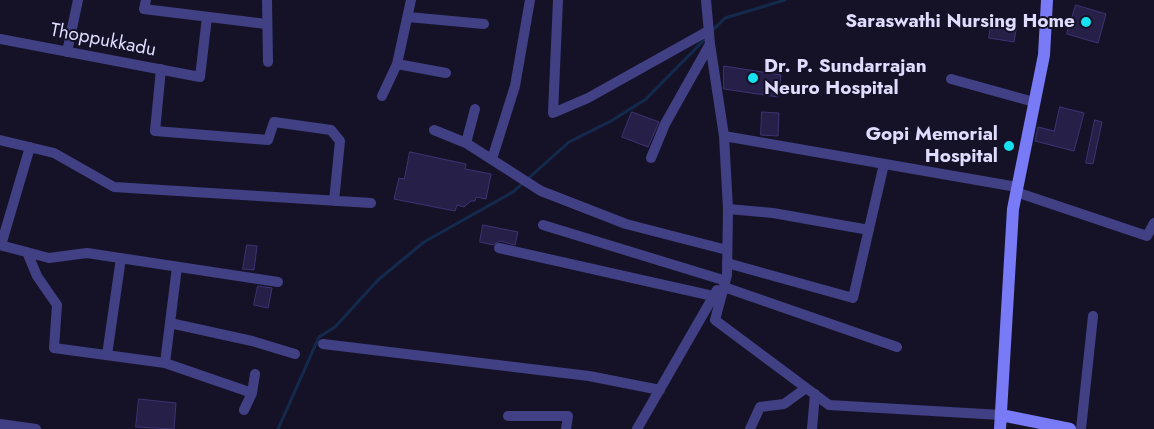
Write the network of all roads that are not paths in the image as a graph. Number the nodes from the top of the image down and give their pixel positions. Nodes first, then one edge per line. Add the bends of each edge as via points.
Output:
1 (78, 0) edge
2 (146, 0) edge
3 (268, 0) edge
4 (412, 0) edge
5 (530, 0) edge
6 (558, 0) edge
7 (706, 0) edge
8 (1047, 0) edge
9 (408, 16) junction
10 (207, 17) junction
11 (266, 24) junction
12 (484, 24) dead end
13 (709, 36) junction
14 (0, 39) edge
15 (67, 52) junction
16 (268, 62) dead end
17 (397, 64) junction
18 (161, 69) junction
19 (446, 73) dead end
20 (951, 79) dead end
21 (382, 96) dead end
22 (1034, 102) junction
23 (475, 109) dead end
24 (434, 130) dead end
25 (724, 136) junction
26 (0, 140) edge
27 (466, 143) junction
28 (30, 147) junction
29 (651, 158) dead end
30 (492, 159) junction
31 (884, 164) junction
32 (1017, 189) junction
33 (334, 201) junction
34 (372, 203) dead end
35 (728, 209) junction
36 (1154, 223) edge
37 (543, 225) dead end
38 (869, 230) junction
39 (1, 245) edge
40 (499, 248) dead end
41 (727, 250) junction
42 (27, 252) junction
43 (121, 258) junction
44 (727, 263) junction
45 (177, 267) junction
46 (725, 280) junction
47 (278, 282) dead end
48 (713, 296) junction
49 (1093, 316) dead end
50 (170, 323) junction
51 (323, 344) dead end
52 (897, 347) dead end
53 (295, 354) dead end
54 (106, 355) junction
55 (165, 363) junction
56 (255, 374) dead end
57 (660, 390) junction
58 (810, 391) junction
59 (252, 393) junction
60 (244, 410) dead end
61 (1001, 415) junction
62 (508, 416) dead end
63 (2, 426) edge
64 (642, 428) edge
65 (36, 429) edge
66 (566, 429) edge
67 (750, 429) edge
68 (812, 429) edge
69 (1000, 429) edge
70 (1070, 429) edge
71 (1081, 429) edge

1 - 15 street
2 - 10 street via 144,9
3 - 11 street
4 - 9 street
5 - 30 street via 515,86
6 - 13 street via 553,113
7 - 13 street
8 - 22 street via 1044,55
9 - 12 street
9 - 17 street
10 - 11 street
10 - 18 street, Thoppukkadu via 200,76
11 - 16 street
13 - 25 street
13 - 29 street
14 - 15 street, Thoppukkadu
15 - 18 street, Thoppukkadu
17 - 19 street
17 - 21 street
18 - 33 street via 155,131 268,140 274,122 331,130 340,141
20 - 22 street
22 - 32 street
23 - 27 street
24 - 27 street
25 - 31 street
25 - 35 street
26 - 28 street
27 - 30 street
28 - 33 street via 54,153 114,187
28 - 39 street
30 - 41 street via 540,191 626,224
31 - 32 street
31 - 38 street
32 - 36 street via 1147,236
32 - 61 street via 1013,209
33 - 34 street
35 - 38 street via 774,213
35 - 41 street
37 - 46 street
38 - 44 street via 853,298
39 - 42 street
40 - 48 street
41 - 44 street
42 - 43 street via 50,258 88,253
42 - 54 street via 37,276 57,305 54,348
43 - 45 street
43 - 54 street
44 - 46 street
45 - 47 street
45 - 50 street
46 - 48 street
46 - 52 street
46 - 58 street via 715,320
48 - 57 street
49 - 71 street
50 - 53 street
50 - 55 street
51 - 57 street via 589,376
54 - 55 street
55 - 59 street
56 - 59 street
57 - 64 street
58 - 61 street via 829,405
58 - 67 street via 784,404 760,407
58 - 68 street
59 - 60 street
61 - 69 street
61 - 70 street
62 - 66 street via 568,416
63 - 65 street

